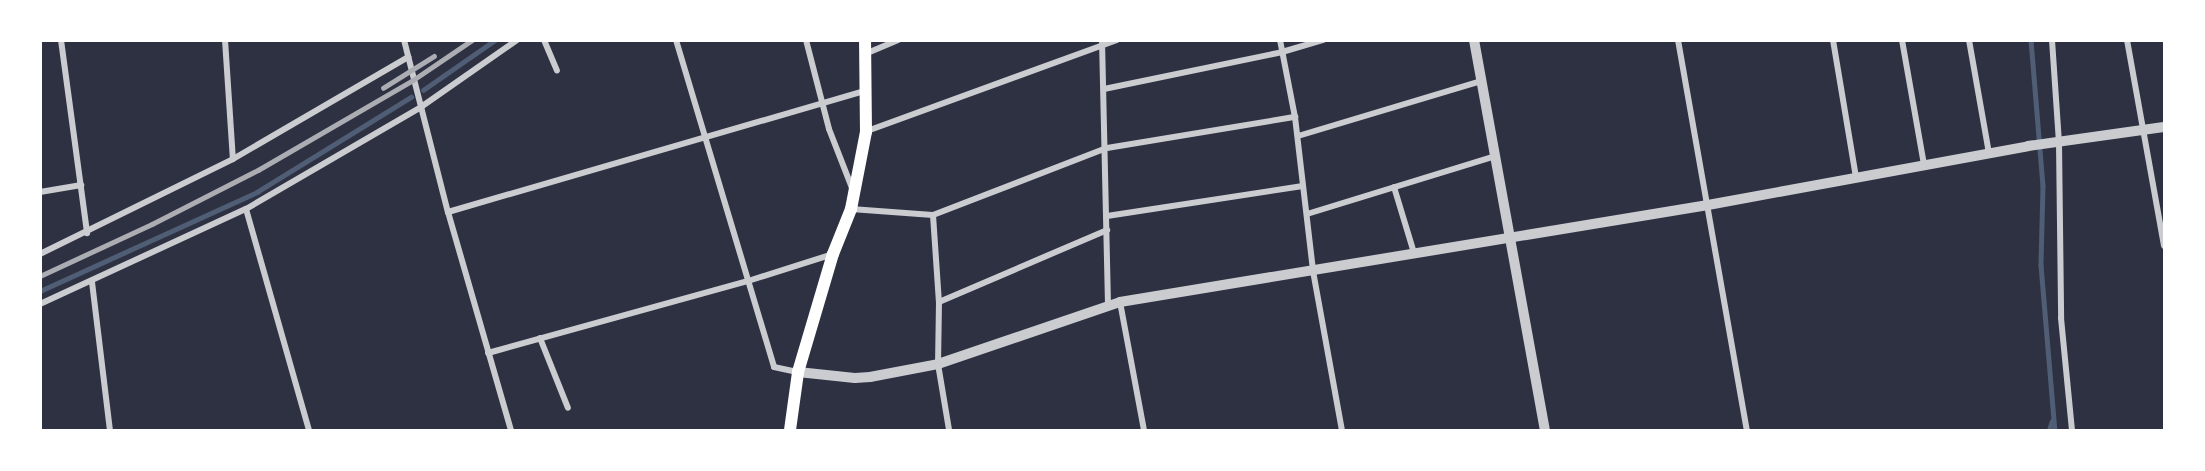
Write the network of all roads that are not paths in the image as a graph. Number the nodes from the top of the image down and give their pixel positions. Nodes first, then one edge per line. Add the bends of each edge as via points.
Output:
1 (61, 40) edge
2 (225, 40) edge
3 (404, 40) edge
4 (517, 40) edge
5 (544, 40) edge
6 (676, 40) edge
7 (806, 40) edge
8 (865, 40) edge
9 (898, 40) edge
10 (1117, 40) edge
11 (1280, 40) edge
12 (1323, 40) edge
13 (1474, 40) edge
14 (1678, 40) edge
15 (1833, 40) edge
16 (1902, 40) edge
17 (1969, 40) edge
18 (2052, 40) edge
19 (2127, 40) edge
20 (1102, 44) edge
21 (1282, 52) junction
22 (865, 54) junction
23 (408, 57) junction
24 (557, 70) dead end
25 (1481, 81) junction
26 (1104, 89) junction
27 (865, 91) junction
28 (822, 104) junction
29 (421, 107) junction
30 (1295, 117) junction
31 (2164, 128) edge
32 (2144, 131) junction
33 (866, 132) junction
34 (1298, 136) junction
35 (704, 138) junction
36 (2055, 143) junction
37 (1107, 148) junction
38 (1989, 153) junction
39 (1495, 156) junction
40 (233, 159) junction
41 (1924, 165) junction
42 (1856, 177) junction
43 (81, 185) junction
44 (1303, 186) junction
45 (1394, 187) junction
46 (40, 192) edge
47 (854, 193) junction
48 (1708, 205) junction
49 (246, 209) junction
50 (851, 209) junction
51 (448, 212) junction
52 (1307, 214) junction
53 (933, 215) junction
54 (1107, 216) junction
55 (1107, 230) junction
56 (87, 233) junction
57 (1509, 236) junction
58 (2164, 246) edge
59 (1414, 253) junction
60 (40, 254) edge
61 (833, 254) junction
62 (1313, 271) junction
63 (748, 281) junction
64 (92, 282) junction
65 (939, 302) junction
66 (1120, 302) junction
67 (40, 304) edge
68 (1108, 306) junction
69 (540, 338) junction
70 (488, 353) junction
71 (938, 364) junction
72 (798, 372) junction
73 (568, 408) dead end
74 (110, 430) edge
75 (309, 430) edge
76 (511, 430) edge
77 (790, 430) edge
78 (950, 430) edge
79 (1144, 430) edge
80 (1342, 430) edge
81 (1545, 430) edge
82 (1747, 430) edge
83 (2072, 430) edge

1 - 43 street
2 - 40 street
3 - 23 street
4 - 29 street
5 - 24 street
6 - 35 street
7 - 28 street
8 - 22 main road
9 - 22 street
10 - 20 street
11 - 21 street
12 - 21 street
13 - 25 street
14 - 48 street
15 - 42 street
16 - 41 street
17 - 38 street
18 - 36 street
19 - 32 street
20 - 26 street
20 - 33 street
21 - 26 street
21 - 30 street
22 - 27 main road
23 - 29 street
23 - 40 street
25 - 34 street
25 - 39 street
26 - 37 street
27 - 28 street
27 - 33 main road
28 - 35 street
28 - 47 street
29 - 49 street
29 - 51 street
30 - 34 street
30 - 37 street
31 - 32 street
32 - 36 street
32 - 58 street
33 - 47 main road
34 - 44 street
35 - 51 street
35 - 63 street
36 - 38 street
36 - 83 street via 2061,318
37 - 53 street
37 - 54 street
38 - 41 street
39 - 45 street
39 - 57 street
40 - 56 street
41 - 42 street
42 - 48 street
43 - 46 street
43 - 56 street
44 - 52 street
44 - 54 street
45 - 52 street
45 - 59 street
47 - 50 main road
48 - 57 street
48 - 82 street
49 - 64 street
49 - 75 street
50 - 53 street
50 - 61 main road
51 - 70 street
52 - 62 street
53 - 65 street
54 - 55 street
55 - 65 street
55 - 68 street
56 - 60 street
57 - 59 street
57 - 81 street
59 - 62 street
61 - 63 street
61 - 72 main road
62 - 66 street
62 - 80 street
63 - 69 street
63 - 72 street via 774,367
64 - 67 street
64 - 74 street
65 - 71 street
66 - 68 street
66 - 79 street
68 - 71 street
69 - 70 street
69 - 73 street
70 - 76 street
71 - 72 street via 855,378
71 - 78 street
72 - 77 main road

